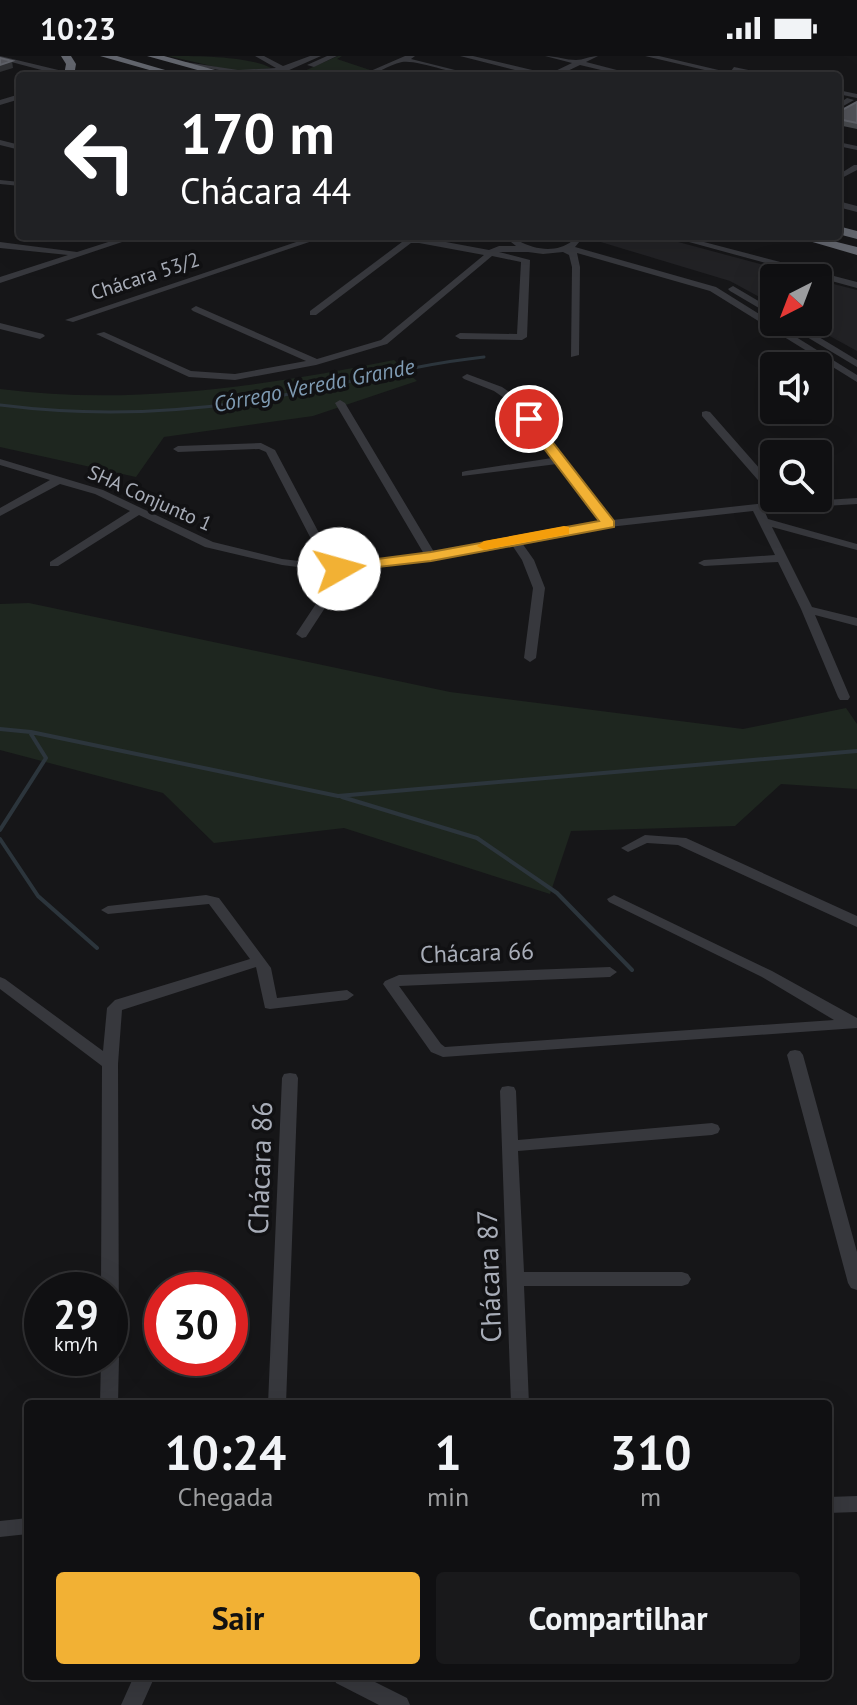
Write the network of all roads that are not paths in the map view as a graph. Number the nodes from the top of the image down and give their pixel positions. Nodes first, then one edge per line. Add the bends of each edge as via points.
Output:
1 (105, 56) edge
2 (152, 56) edge
3 (263, 56) edge
4 (277, 56) edge
5 (317, 56) edge
6 (333, 56) edge
7 (464, 56) edge
8 (549, 56) edge
9 (594, 56) edge
10 (649, 56) edge
11 (674, 56) edge
12 (0, 57) edge
13 (408, 58) edge
14 (302, 62) junction
15 (580, 63) junction
16 (183, 70) edge
17 (377, 71) joint
18 (53, 72) edge
19 (210, 72) edge
20 (283, 72) edge
21 (286, 72) edge
22 (287, 72) edge
23 (382, 72) edge
24 (460, 72) edge
25 (532, 72) edge
26 (559, 72) edge
27 (609, 72) edge
28 (714, 72) edge
29 (747, 72) edge
30 (124, 240) edge
31 (311, 240) edge
32 (510, 240) edge
33 (516, 240) edge
34 (686, 240) edge
35 (814, 240) edge
36 (571, 244) edge
37 (0, 245) edge
38 (528, 249) junction
39 (495, 251) junction
40 (857, 251) edge
41 (81, 254) junction
42 (0, 280) edge
43 (857, 285) edge
44 (728, 286) junction
45 (713, 289) junction
46 (760, 305) edge
47 (196, 309) dead end
48 (313, 313) dead end
49 (70, 320) dead end
50 (0, 326) edge
51 (101, 334) dead end
52 (40, 336) dead end
53 (460, 336) dead end
54 (810, 336) edge
55 (574, 355) dead end
56 (316, 362) junction
57 (857, 364) edge
58 (467, 377) dead end
59 (857, 379) edge
60 (340, 403) dead end
61 (706, 414) dead end
62 (178, 449) dead end
63 (560, 460) junction
64 (0, 462) edge
65 (466, 474) dead end
66 (760, 476) edge
67 (60, 479) junction
68 (832, 501) edge
69 (857, 501) edge
70 (760, 506) edge
71 (757, 507) junction
72 (138, 511) junction
73 (0, 513) edge
74 (763, 521) junction
75 (609, 524) junction
76 (514, 540) junction
77 (857, 547) edge
78 (431, 556) junction
79 (780, 558) junction
80 (704, 563) dead end
81 (54, 564) dead end
82 (332, 568) junction
83 (345, 569) junction
84 (807, 609) junction
85 (857, 622) edge
86 (302, 634) dead end
87 (530, 658) dead end
88 (844, 697) dead end
89 (628, 848) dead end
90 (614, 899) dead end
91 (108, 910) dead end
92 (857, 922) edge
93 (259, 961) junction
94 (610, 972) dead end
95 (0, 982) edge
96 (347, 995) dead end
97 (855, 1023) edge
98 (795, 1055) dead end
99 (110, 1064) junction
100 (290, 1078) dead end
101 (508, 1091) dead end
102 (712, 1129) dead end
103 (511, 1146) junction
104 (111, 1272) edge
105 (514, 1279) junction
106 (682, 1279) dead end
107 (857, 1283) edge
108 (110, 1376) edge
109 (109, 1400) edge
110 (277, 1400) edge
111 (520, 1400) edge
112 (857, 1504) edge
113 (832, 1505) edge
114 (24, 1526) edge
115 (0, 1529) edge
116 (143, 1680) edge
117 (351, 1680) edge
118 (131, 1705) edge
119 (400, 1705) edge

1 - 16 highway
2 - 16 highway
3 - 20 street
4 - 14 street
5 - 14 street
6 - 22 street
7 - 25 street
8 - 15 street
9 - 15 street
10 - 28 street
11 - 29 street
12 - 18 street
13 - 17 street
13 - 24 street
14 - 21 street
15 - 26 street
15 - 27 street
16 - 19 street
17 - 23 street
30 - 41 street
31 - 49 street, Chácara 53/2
32 - 39 street
33 - 38 street
34 - 43 street
35 - 40 highway
36 - 38 street
36 - 44 street
36 - 45 street
36 - 55 street via 576,267
37 - 41 street
38 - 39 street
39 - 48 street via 409,241
39 - 53 street via 526,260 522,337
39 - 56 street via 384,342
41 - 42 street
44 - 45 street
44 - 46 street
45 - 59 street
47 - 56 street
50 - 52 street
51 - 56 street via 198,376 235,377
54 - 57 street
58 - 63 street via 511,398
60 - 78 street
61 - 66 street
62 - 82 street via 270,450
63 - 65 street
63 - 75 street
64 - 67 street, SHA Conjunto 1
67 - 72 street, SHA Conjunto 1
67 - 73 street
68 - 69 street, SHA Conjunto 1
70 - 71 street, SHA Conjunto 1
71 - 74 street
71 - 75 street, SHA Conjunto 1
72 - 81 street
72 - 82 street, SHA Conjunto 1 via 209,545
74 - 77 street
74 - 79 street
75 - 76 street, SHA Conjunto 1
76 - 78 street, SHA Conjunto 1
76 - 87 street via 539,588
78 - 83 street, SHA Conjunto 1
79 - 80 street
79 - 84 street
82 - 83 street, SHA Conjunto 1
83 - 86 street
84 - 85 street
84 - 88 street
89 - 92 street via 645,839 681,841
90 - 97 street
91 - 93 street via 214,901
93 - 96 street via 270,1004
93 - 99 street via 116,1006
94 - 97 street, Chácara 66 via 391,986 436,1048 447,1051
95 - 99 street
98 - 107 street
99 - 104 street
100 - 110 street, Chácara 86
101 - 103 street, Chácara 87
102 - 103 street
103 - 105 street, Chácara 87
105 - 106 street
105 - 111 street, Chácara 87
108 - 109 street
112 - 113 street
114 - 115 street
116 - 118 street
117 - 119 street

